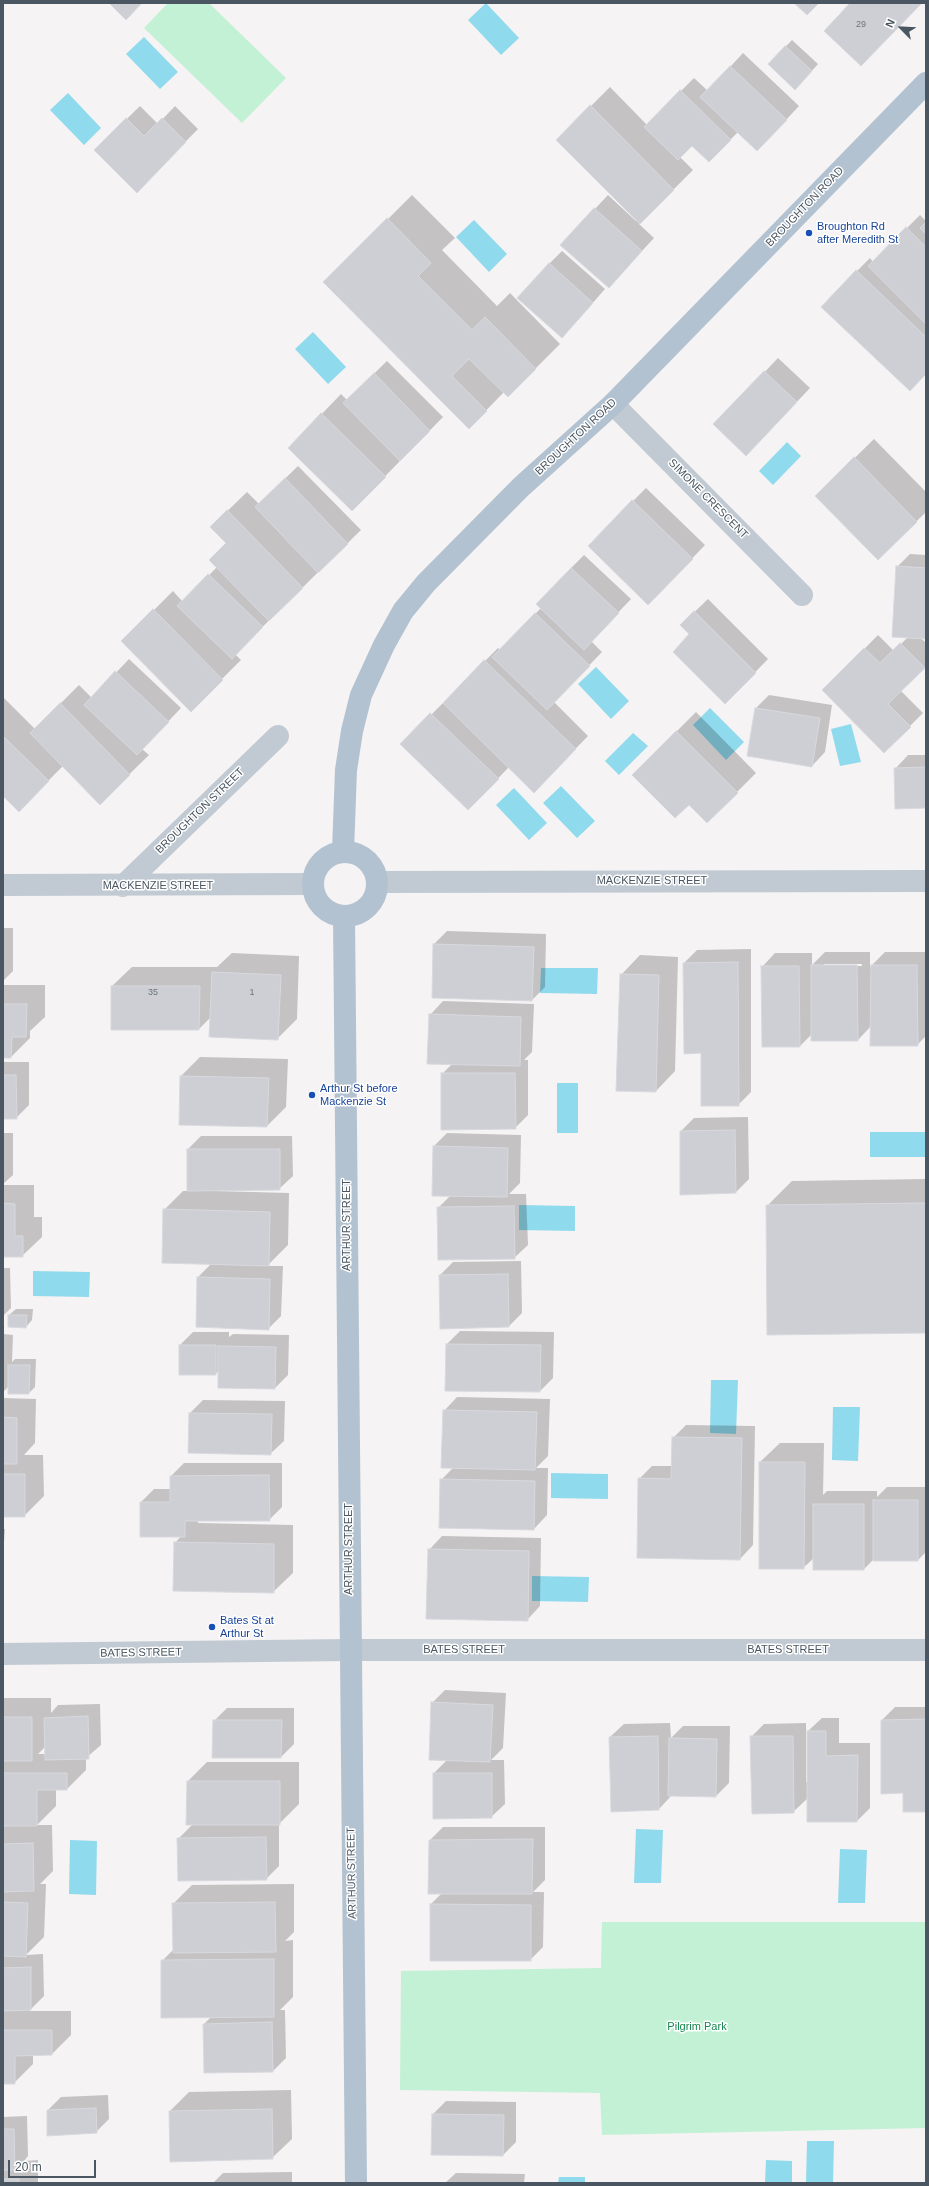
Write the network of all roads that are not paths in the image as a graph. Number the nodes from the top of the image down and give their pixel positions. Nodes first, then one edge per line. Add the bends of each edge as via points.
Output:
1 (926, 83) edge
2 (613, 404) junction
3 (802, 595) dead end
4 (278, 736) dead end
5 (344, 851) junction
6 (926, 881) edge
7 (377, 882) junction
8 (313, 884) junction
9 (3, 885) edge
10 (123, 886) junction
11 (344, 916) junction
12 (349, 1650) junction
13 (926, 1650) edge
14 (3, 1654) edge
15 (356, 2183) edge

1 - 2 main road, BROUGHTON ROAD
2 - 3 street, SIMONE CRESCENT
2 - 5 main road, BROUGHTON ROAD via 521,487 426,583 403,611 361,695 352,731 346,770
4 - 10 street, BROUGHTON STREET
5 - 7 main road via 363,856 375,872
5 - 8 main road via 325,858 314,874
6 - 7 street, MACKENZIE STREET
7 - 11 main road via 377,890 368,906 361,912
8 - 10 street, MACKENZIE STREET
8 - 11 main road via 318,902 334,914
9 - 10 street, MACKENZIE STREET
11 - 12 main road, ARTHUR STREET
12 - 13 street, BATES STREET
12 - 14 street, BATES STREET
12 - 15 main road, ARTHUR STREET

